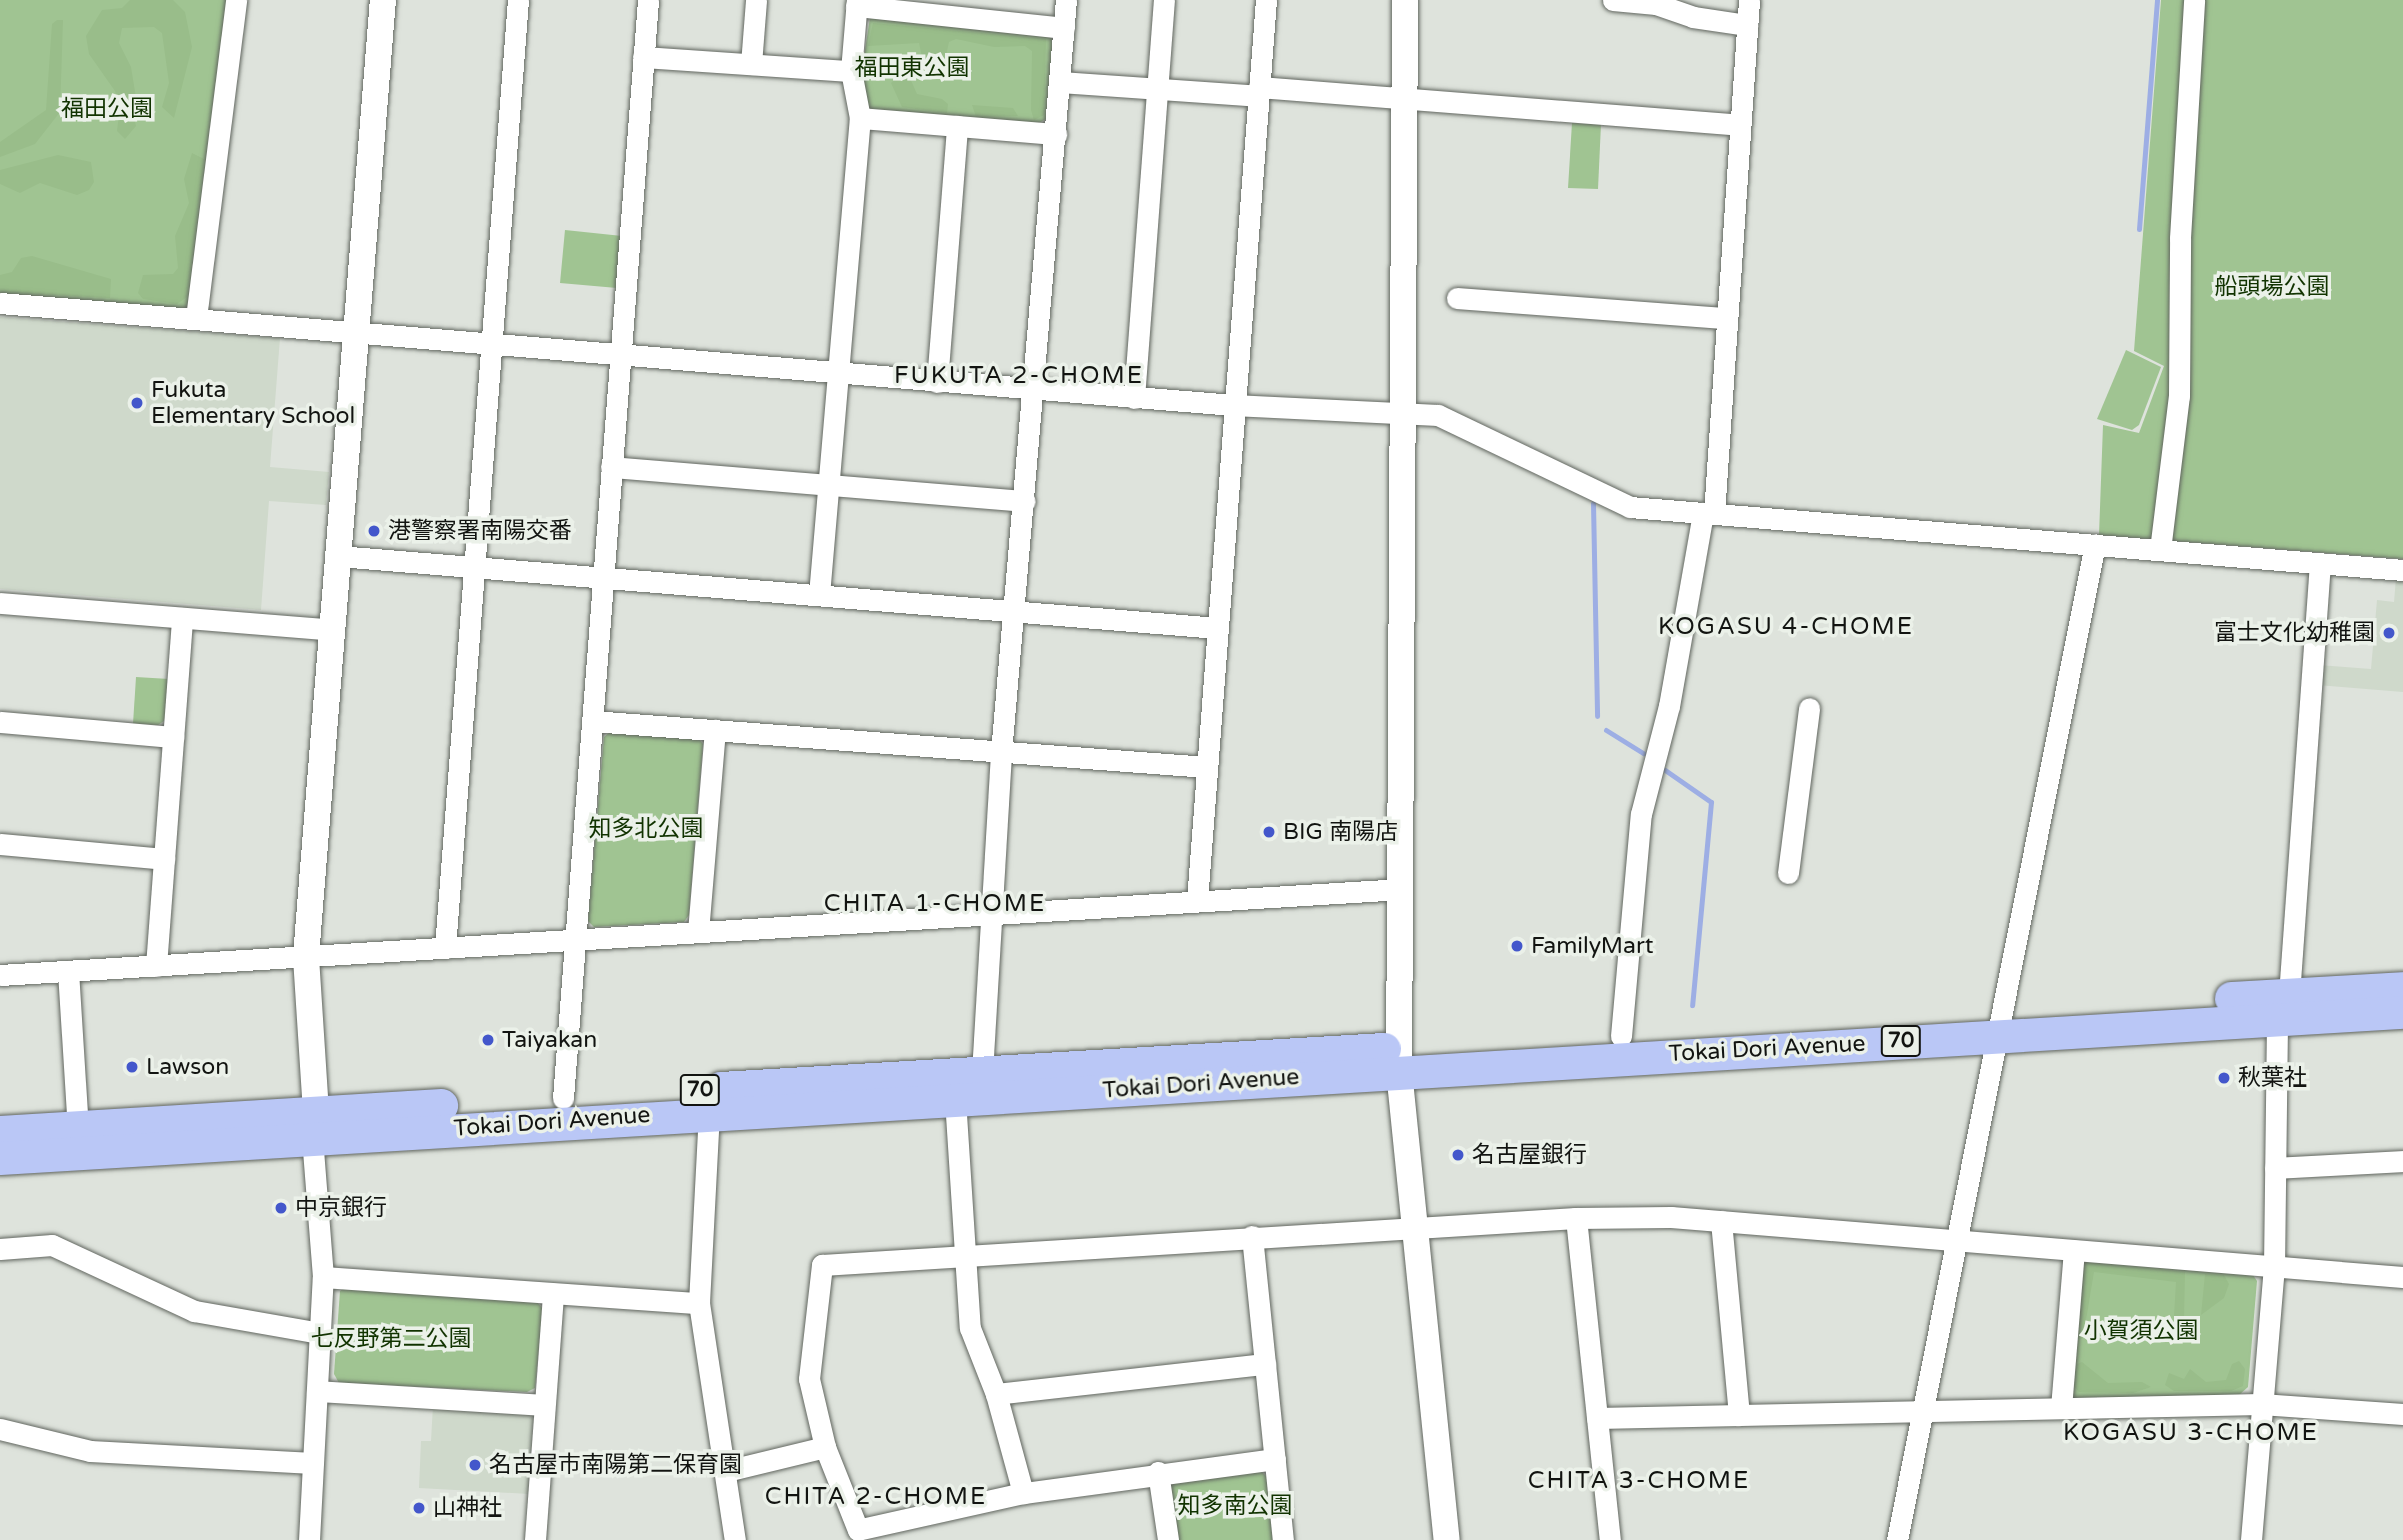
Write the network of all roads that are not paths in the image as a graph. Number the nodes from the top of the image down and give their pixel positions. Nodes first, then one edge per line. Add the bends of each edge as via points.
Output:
1 (236, 0) edge
2 (383, 0) edge
3 (518, 0) edge
4 (648, 0) edge
5 (756, 0) edge
6 (1066, 0) edge
7 (1164, 0) edge
8 (1266, 0) edge
9 (1405, 0) edge
10 (1613, 0) edge
11 (1749, 0) edge
12 (2194, 0) edge
13 (857, 3) edge
14 (961, 8) edge
15 (1747, 25) junction
16 (1064, 28) junction
17 (643, 57) junction
18 (751, 64) junction
19 (851, 71) junction
20 (1060, 82) junction
21 (1157, 88) junction
22 (1258, 91) junction
23 (1405, 96) junction
24 (860, 118) junction
25 (1740, 125) junction
26 (957, 126) junction
27 (1056, 134) junction
28 (1457, 298) dead end
29 (0, 303) edge
30 (196, 318) junction
31 (1726, 318) junction
32 (355, 333) junction
33 (491, 345) junction
34 (620, 357) junction
35 (838, 374) junction
36 (937, 382) junction
37 (1035, 390) junction
38 (1134, 398) junction
39 (1233, 405) junction
40 (1402, 414) junction
41 (611, 467) junction
42 (828, 485) junction
43 (1025, 501) junction
44 (1709, 513) junction
45 (2095, 544) junction
46 (2160, 550) junction
47 (338, 556) junction
48 (2320, 563) junction
49 (472, 567) junction
50 (2403, 570) edge
51 (602, 577) junction
52 (819, 595) junction
53 (0, 603) edge
54 (1015, 611) junction
55 (182, 618) junction
56 (1217, 628) junction
57 (332, 630) junction
58 (1809, 708) dead end
59 (592, 720) junction
60 (0, 722) edge
61 (715, 730) junction
62 (173, 737) junction
63 (1001, 753) junction
64 (1206, 767) junction
65 (0, 844) edge
66 (164, 859) junction
67 (1788, 873) dead end
68 (1401, 889) junction
69 (1197, 901) junction
70 (991, 914) junction
71 (698, 932) junction
72 (575, 940) junction
73 (445, 948) junction
74 (306, 956) junction
75 (156, 966) junction
76 (68, 971) junction
77 (0, 975) edge
78 (2403, 988) edge
79 (2283, 1007) junction
80 (2403, 1012) edge
81 (2001, 1024) junction
82 (1621, 1035) junction
83 (1400, 1060) junction
84 (982, 1073) junction
85 (563, 1098) junction
86 (955, 1099) junction
87 (709, 1112) junction
88 (314, 1124) junction
89 (78, 1128) junction
90 (0, 1132) edge
91 (0, 1158) edge
92 (2403, 1161) edge
93 (2275, 1168) junction
94 (1576, 1218) junction
95 (1721, 1221) junction
96 (1415, 1227) junction
97 (1252, 1236) junction
98 (1955, 1241) junction
99 (0, 1249) edge
100 (2074, 1251) junction
101 (967, 1253) junction
102 (2274, 1268) junction
103 (323, 1277) junction
104 (2403, 1277) edge
105 (553, 1294) junction
106 (699, 1303) junction
107 (320, 1333) junction
108 (1265, 1364) junction
109 (317, 1391) junction
110 (996, 1394) junction
111 (2262, 1404) junction
112 (543, 1405) junction
113 (2061, 1408) junction
114 (1919, 1411) junction
115 (2403, 1414) edge
116 (1739, 1415) junction
117 (1597, 1418) junction
118 (0, 1429) edge
119 (825, 1447) junction
120 (1275, 1459) junction
121 (313, 1463) junction
122 (726, 1471) junction
123 (1158, 1472) junction
124 (1023, 1493) junction
125 (858, 1535) edge
126 (309, 1540) edge
127 (535, 1540) edge
128 (736, 1540) edge
129 (1168, 1540) edge
130 (1283, 1540) edge
131 (1447, 1540) edge
132 (1610, 1540) edge
133 (1897, 1540) edge
134 (2251, 1540) edge

1 - 30 street
2 - 32 street
3 - 33 street
4 - 17 street
5 - 18 street
6 - 16 street
7 - 21 street
8 - 22 street
9 - 23 street
10 - 15 street via 1656,4 1693,17
11 - 15 street
12 - 46 street via 2179,238 2179,396
13 - 14 street
13 - 19 street
14 - 16 street
15 - 25 street
16 - 20 street
17 - 18 street
17 - 34 street
18 - 19 street
19 - 24 street
20 - 21 street
20 - 27 street
21 - 22 street
21 - 38 street
22 - 23 street
22 - 39 street
23 - 25 street
23 - 40 street
24 - 26 street
24 - 35 street
25 - 31 street
26 - 27 street
26 - 36 street
27 - 37 street
28 - 31 street
29 - 30 street
30 - 32 street
31 - 44 street
32 - 33 street
32 - 47 street
33 - 34 street
33 - 49 street
34 - 35 street
34 - 41 street
35 - 36 street
35 - 42 street
36 - 37 street
37 - 38 street
37 - 43 street
38 - 39 street
39 - 40 street
39 - 56 street
40 - 44 street via 1438,415 1630,507
40 - 68 street
41 - 42 street
41 - 51 street
42 - 43 street
42 - 52 street
43 - 54 street
44 - 45 street
44 - 82 street via 1670,706 1641,814
45 - 46 street
45 - 81 street
46 - 48 street
47 - 49 street
47 - 57 street
48 - 50 street
48 - 79 street
49 - 51 street
49 - 73 street
51 - 52 street
51 - 59 street
52 - 54 street
53 - 55 street
54 - 56 street
54 - 63 street
55 - 57 street
55 - 62 street
56 - 64 street
57 - 74 street
58 - 67 street
59 - 61 street
59 - 72 street
60 - 62 street
61 - 63 street
61 - 71 street
62 - 66 street
63 - 64 street
63 - 70 street
64 - 69 street
65 - 66 street
66 - 75 street
68 - 69 street
68 - 83 street
69 - 70 street
70 - 71 street
70 - 84 street
71 - 72 street
72 - 73 street
72 - 85 street
73 - 74 street
74 - 75 street
74 - 88 street
75 - 76 street
76 - 77 street
76 - 89 street
78 - 79 main road, Tokai Dori Avenue / 70
79 - 80 main road, Tokai Dori Avenue / 70
79 - 81 main road, Tokai Dori Avenue / 70
79 - 93 street
81 - 82 main road, Tokai Dori Avenue / 70
81 - 83 main road, Tokai Dori Avenue / 70
81 - 98 street
82 - 83 main road, Tokai Dori Avenue / 70
83 - 84 main road, Tokai Dori Avenue / 70
83 - 86 main road, Tokai Dori Avenue / 70
83 - 96 street
84 - 85 main road, Tokai Dori Avenue / 70
85 - 88 main road, Tokai Dori Avenue / 70
86 - 87 main road, Tokai Dori Avenue / 70
86 - 101 street
87 - 88 main road, Tokai Dori Avenue / 70
87 - 106 street
88 - 89 main road, Tokai Dori Avenue / 70
88 - 91 main road, Tokai Dori Avenue / 70
88 - 103 street
89 - 90 main road, Tokai Dori Avenue / 70
92 - 93 street
93 - 102 street
94 - 95 street
94 - 96 street
94 - 117 street
95 - 98 street
95 - 116 street
96 - 97 street
96 - 131 street
97 - 101 street
97 - 108 street
98 - 100 street
98 - 114 street
99 - 107 street via 52,1245 194,1311
100 - 102 street
100 - 113 street
101 - 110 street via 970,1328
101 - 119 street via 822,1265 810,1380
102 - 104 street
102 - 111 street
103 - 105 street
103 - 107 street
105 - 106 street
105 - 112 street
106 - 122 street
107 - 109 street
108 - 110 street
108 - 120 street
109 - 112 street
109 - 121 street
110 - 124 street
111 - 113 street
111 - 115 street
111 - 134 street
112 - 127 street
113 - 114 street
114 - 116 street
114 - 133 street
116 - 117 street
117 - 132 street
118 - 121 street via 90,1451
119 - 122 street
119 - 125 street
120 - 123 street
120 - 130 street
121 - 126 street
122 - 128 street
123 - 124 street
123 - 129 street
124 - 125 street

